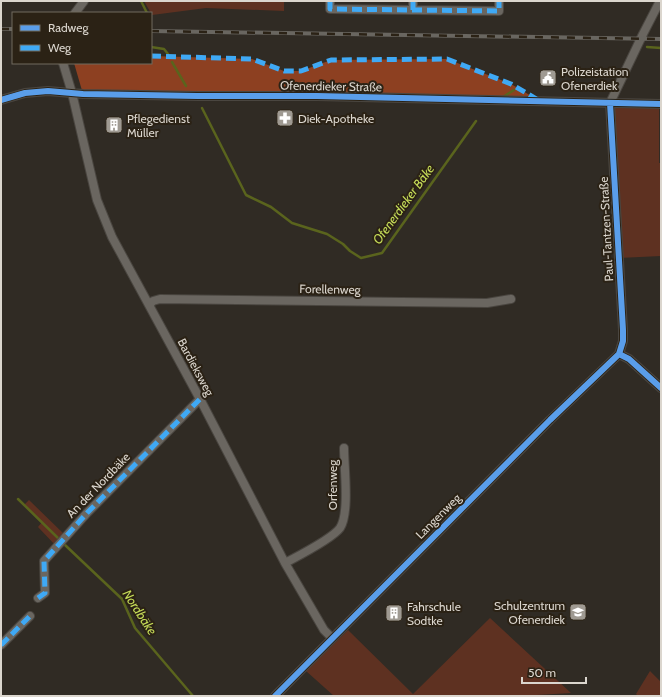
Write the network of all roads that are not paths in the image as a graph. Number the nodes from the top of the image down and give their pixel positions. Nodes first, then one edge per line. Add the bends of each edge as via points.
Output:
1 (84, 1) edge
2 (330, 1) edge
3 (392, 1) edge
4 (413, 1) edge
5 (500, 1) edge
6 (660, 1) edge
7 (392, 10) junction
8 (413, 10) junction
9 (76, 12) edge
10 (63, 64) edge
11 (72, 93) junction
12 (1, 100) edge
13 (610, 103) junction
14 (661, 104) edge
15 (512, 299) dead end
16 (149, 305) junction
17 (619, 354) junction
18 (661, 388) edge
19 (200, 399) junction
20 (344, 448) dead end
21 (285, 563) junction
22 (38, 598) dead end
23 (30, 616) dead end
24 (332, 638) junction
25 (1, 645) edge
26 (274, 696) edge

1 - 9 street
2 - 7 street via 330,9
3 - 7 street
4 - 8 street
5 - 8 street via 499,11
6 - 13 street
7 - 8 street
10 - 11 street, Bardieksweg
11 - 12 street, Ofenerdieker Straße via 25,93
11 - 13 street, Ofenerdieker Straße
11 - 16 street, Bardieksweg via 97,200 112,237
13 - 14 street, Ofenerdieker Straße
13 - 17 street, Paul-Tantzen-Straße via 623,330
15 - 16 street, Forellenweg via 487,303 160,299
16 - 19 street, Bardieksweg
17 - 18 street via 629,359
17 - 24 street, Langenweg
19 - 21 street, Bardieksweg
19 - 22 street, An der Nordbäke via 87,512 44,561 45,593
20 - 21 street, Orfenweg via 346,511 340,528
21 - 24 street, Bardieksweg via 324,630
23 - 25 street
24 - 26 street, Langenweg

